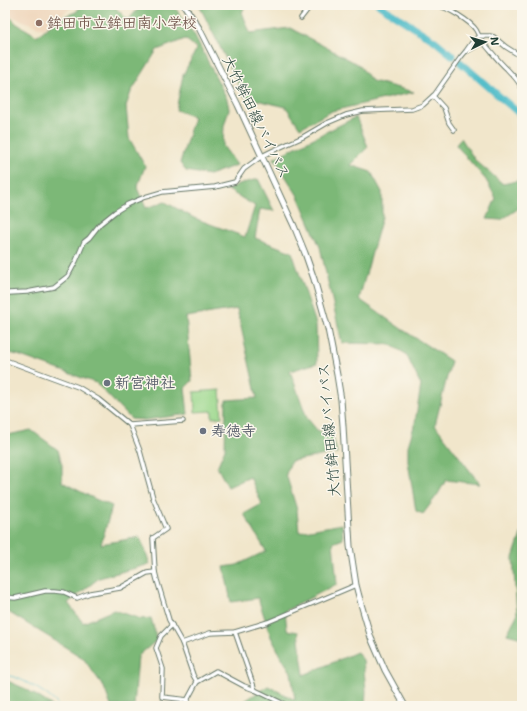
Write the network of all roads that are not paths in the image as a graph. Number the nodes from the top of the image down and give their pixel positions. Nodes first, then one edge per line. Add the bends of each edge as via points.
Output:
1 (184, 5) edge
2 (311, 5) edge
3 (436, 5) edge
4 (301, 18) dead end
5 (479, 36) junction
6 (466, 51) junction
7 (522, 57) edge
8 (522, 89) edge
9 (433, 96) junction
10 (454, 130) dead end
11 (262, 156) junction
12 (5, 295) edge
13 (5, 360) edge
14 (183, 421) dead end
15 (130, 425) junction
16 (155, 572) junction
17 (356, 585) junction
18 (5, 597) edge
19 (172, 625) junction
20 (235, 632) junction
21 (182, 643) junction
22 (197, 682) junction
23 (255, 690) junction
24 (188, 700) junction
25 (184, 706) edge
26 (288, 706) edge
27 (405, 706) edge

1 - 11 main road, 大竹鉾田線バイパス via 199,28
2 - 4 street
3 - 5 street via 460,16
5 - 6 street
5 - 7 street via 494,37
6 - 8 street via 483,42 516,78
6 - 9 street
9 - 10 street via 444,108
9 - 11 street via 423,105 412,109 363,111 346,115
11 - 12 street via 244,169 235,182 215,187 162,192 128,204 100,224 84,242 68,276 54,287
11 - 17 main road, 大竹鉾田線バイパス via 305,253 332,344 341,400 350,546
13 - 15 street via 78,387 98,399
14 - 15 street
15 - 16 street via 153,498 166,529 153,538
16 - 18 street via 147,573 120,588 77,598 55,591 15,598
16 - 19 street
17 - 20 street via 268,622
17 - 27 main road, 大竹鉾田線バイパス via 371,638 387,675
19 - 21 street
19 - 24 street via 161,636 156,648 163,670 162,697
20 - 21 street via 210,633
20 - 23 street
21 - 22 street
22 - 23 street via 216,671
22 - 24 street
23 - 26 street
24 - 25 street

